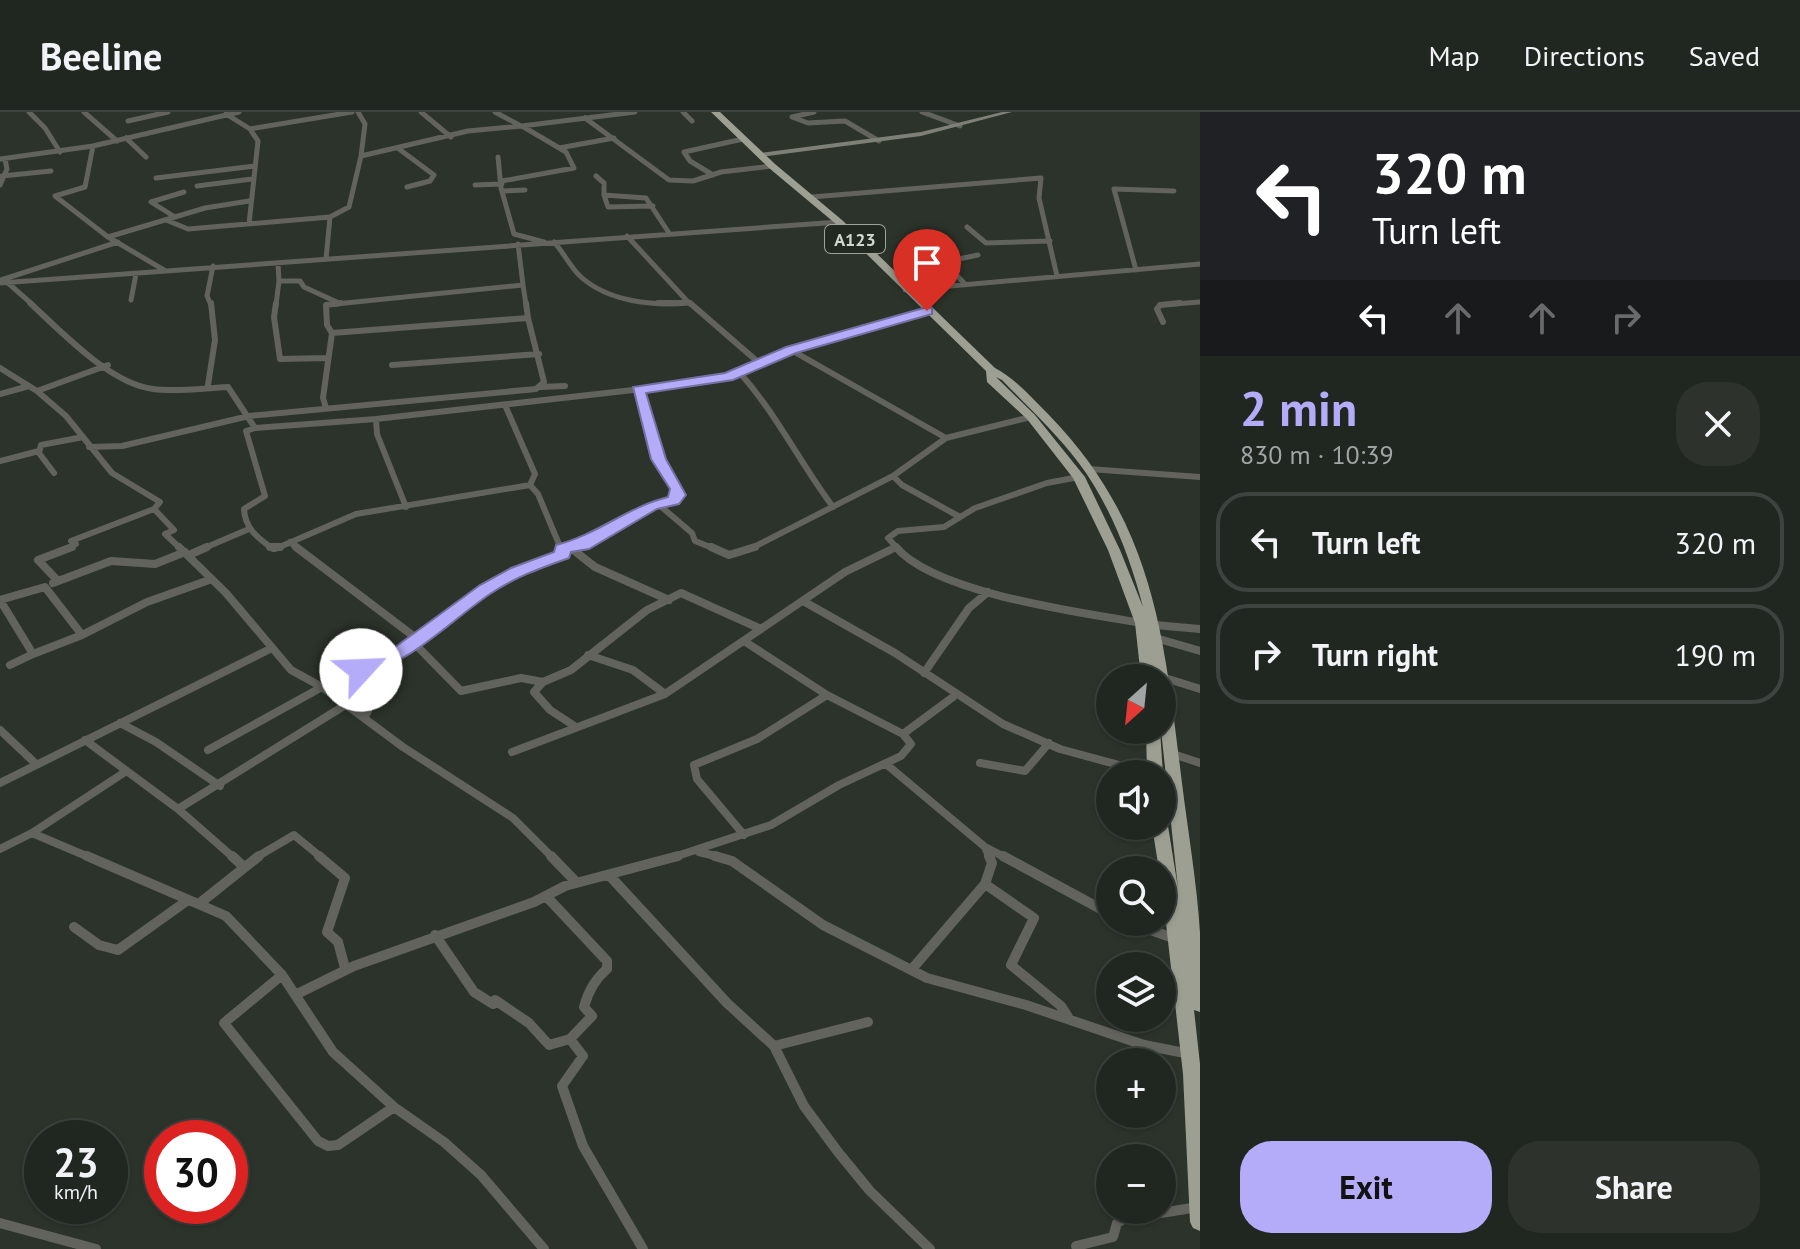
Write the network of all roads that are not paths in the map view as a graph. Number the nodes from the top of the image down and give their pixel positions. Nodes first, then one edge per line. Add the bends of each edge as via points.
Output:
1 (29, 112) edge
2 (84, 112) edge
3 (168, 112) edge
4 (239, 112) edge
5 (352, 112) edge
6 (358, 112) edge
7 (421, 112) edge
8 (495, 112) edge
9 (574, 112) edge
10 (635, 112) edge
11 (683, 112) edge
12 (715, 112) edge
13 (814, 112) edge
14 (922, 112) edge
15 (1009, 112) edge
16 (224, 113) edge
17 (185, 115) dead end
18 (583, 118) junction
19 (128, 121) dead end
20 (195, 121) junction
21 (692, 121) dead end
22 (522, 126) junction
23 (960, 126) junction
24 (250, 129) junction
25 (451, 137) junction
26 (126, 138) junction
27 (615, 138) junction
28 (743, 139) junction
29 (117, 141) junction
30 (879, 141) junction
31 (93, 146) junction
32 (559, 148) junction
33 (399, 149) junction
34 (60, 152) junction
35 (760, 155) junction
36 (361, 156) junction
37 (146, 157) dead end
38 (498, 157) dead end
39 (2, 159) edge
40 (255, 166) junction
41 (772, 166) junction
42 (211, 169) junction
43 (51, 171) dead end
44 (510, 173) dead end
45 (713, 175) junction
46 (2, 176) junction
47 (517, 176) junction
48 (596, 176) dead end
49 (156, 178) dead end
50 (252, 179) junction
51 (213, 184) junction
52 (0, 185) edge
53 (475, 185) dead end
54 (502, 185) junction
55 (197, 186) dead end
56 (407, 187) dead end
57 (525, 190) dead end
58 (1174, 191) dead end
59 (184, 192) dead end
60 (604, 195) junction
61 (812, 197) junction
62 (249, 201) junction
63 (653, 206) junction
64 (175, 217) junction
65 (330, 217) junction
66 (166, 220) junction
67 (839, 222) junction
68 (249, 224) junction
69 (967, 227) dead end
70 (669, 233) junction
71 (627, 236) junction
72 (108, 237) junction
73 (1050, 241) junction
74 (118, 242) junction
75 (545, 242) junction
76 (554, 242) junction
77 (518, 244) junction
78 (978, 255) dead end
79 (326, 259) junction
80 (278, 263) junction
81 (1200, 264) edge
82 (213, 266) junction
83 (1136, 270) junction
84 (164, 271) junction
85 (136, 274) junction
86 (1057, 276) junction
87 (279, 281) junction
88 (3, 282) edge
89 (964, 283) junction
90 (523, 285) junction
91 (909, 294) junction
92 (131, 300) dead end
93 (1200, 302) edge
94 (340, 303) junction
95 (689, 303) junction
96 (927, 311) junction
97 (528, 318) junction
98 (1163, 322) dead end
99 (332, 333) junction
100 (791, 350) junction
101 (539, 354) junction
102 (327, 358) junction
103 (758, 362) junction
104 (108, 365) junction
105 (392, 365) dead end
106 (0, 368) edge
107 (991, 370) junction
108 (739, 372) junction
109 (208, 385) junction
110 (565, 386) dead end
111 (541, 387) junction
112 (33, 388) junction
113 (638, 390) junction
114 (0, 394) edge
115 (505, 405) junction
116 (326, 408) junction
117 (249, 416) junction
118 (1031, 417) junction
119 (376, 419) junction
120 (255, 428) junction
121 (83, 437) junction
122 (946, 438) junction
123 (89, 447) junction
124 (39, 451) junction
125 (0, 461) edge
126 (54, 473) dead end
127 (1084, 473) junction
128 (893, 476) junction
129 (1200, 477) edge
130 (530, 485) junction
131 (658, 504) junction
132 (406, 507) junction
133 (833, 507) junction
134 (154, 509) junction
135 (960, 517) junction
136 (249, 529) junction
137 (290, 542) junction
138 (573, 547) junction
139 (892, 549) junction
140 (562, 552) junction
141 (187, 553) junction
142 (579, 555) junction
143 (212, 579) junction
144 (58, 581) junction
145 (45, 587) junction
146 (988, 592) junction
147 (0, 600) edge
148 (669, 600) junction
149 (803, 601) junction
150 (3, 611) edge
151 (1148, 624) junction
152 (761, 629) junction
153 (1200, 629) edge
154 (82, 635) junction
155 (414, 639) junction
156 (1159, 639) junction
157 (744, 641) junction
158 (272, 648) junction
159 (1200, 651) edge
160 (33, 654) junction
161 (588, 655) junction
162 (1148, 664) edge
163 (1161, 664) edge
164 (10, 665) dead end
165 (924, 673) junction
166 (543, 682) junction
167 (1176, 682) edge
168 (322, 687) junction
169 (1200, 689) edge
170 (353, 694) junction
171 (665, 694) junction
172 (827, 695) junction
173 (953, 697) junction
174 (347, 704) junction
175 (364, 718) junction
176 (120, 723) junction
177 (576, 727) junction
178 (0, 730) edge
179 (903, 734) junction
180 (85, 740) junction
181 (1049, 743) junction
182 (1169, 744) edge
183 (208, 750) dead end
184 (512, 752) dead end
185 (1170, 753) junction
186 (1096, 760) edge
187 (35, 763) junction
188 (980, 763) dead end
189 (1200, 763) edge
190 (886, 764) junction
191 (125, 772) junction
192 (0, 783) edge
193 (220, 786) junction
194 (178, 809) junction
195 (32, 833) junction
196 (744, 835) junction
197 (1162, 840) edge
198 (722, 844) junction
199 (985, 847) junction
200 (0, 849) edge
201 (694, 851) junction
202 (732, 861) junction
203 (243, 866) junction
204 (609, 875) junction
205 (576, 882) junction
206 (985, 884) junction
207 (546, 896) junction
208 (188, 900) junction
209 (200, 903) junction
210 (1096, 906) edge
211 (74, 927) dead end
212 (435, 935) junction
213 (1168, 936) edge
214 (1177, 939) junction
215 (345, 968) junction
216 (912, 969) junction
217 (282, 975) junction
218 (297, 994) junction
219 (1200, 1005) edge
220 (1068, 1018) junction
221 (868, 1022) dead end
222 (570, 1039) junction
223 (774, 1046) junction
224 (1191, 1064) junction
225 (394, 1107) junction
226 (1199, 1214) edge
227 (0, 1223) edge
228 (1076, 1246) dead end
229 (96, 1249) edge
230 (544, 1249) edge
231 (643, 1249) edge
232 (930, 1249) edge

1 - 34 street
2 - 29 street
3 - 19 street
4 - 16 street
5 - 24 street
6 - 36 street via 365,126
7 - 25 street
8 - 22 street
9 - 18 street
10 - 18 street
11 - 21 street
12 - 28 highway, A123
13 - 30 street via 792,117 808,123 845,121
14 - 23 street
15 - 23 main road
16 - 20 street
16 - 24 street
17 - 20 street
18 - 22 street
18 - 27 street
20 - 26 street
22 - 25 street
22 - 32 street
23 - 30 main road
24 - 40 street via 258,141
25 - 33 street
26 - 29 street
26 - 37 street
27 - 32 street
27 - 45 street via 663,178 693,181
28 - 35 highway, A123
28 - 45 street via 684,152
29 - 31 street
30 - 35 main road
31 - 34 street
31 - 72 street via 85,187 55,196
32 - 47 street via 574,168
33 - 36 street
33 - 56 street via 434,175
34 - 39 street
35 - 41 highway, A123
36 - 65 street via 349,207
38 - 54 street
39 - 46 street via 7,169
40 - 42 street
40 - 50 street
41 - 45 street
41 - 61 highway, A123
42 - 49 street
42 - 51 street
43 - 46 street
44 - 47 street
46 - 52 street
47 - 54 street
48 - 60 street via 604,183
50 - 51 street
50 - 62 street
51 - 55 street
53 - 54 street
54 - 57 street
54 - 75 street via 514,234
58 - 83 street via 1114,189
59 - 64 street via 151,202
60 - 63 street via 642,196
60 - 63 street via 608,207
61 - 67 highway, A123
61 - 73 street via 1041,178 1039,198
62 - 64 street
62 - 68 street
63 - 70 street
64 - 66 street
65 - 68 street
65 - 79 street
66 - 68 street via 188,229
66 - 72 street
67 - 70 street
67 - 91 highway, A123
69 - 73 street via 986,243
70 - 71 street
71 - 76 street
71 - 95 street
72 - 74 street
73 - 86 street
74 - 84 street
74 - 88 street
75 - 76 street
75 - 77 street
76 - 95 street via 581,277 604,291 632,299
77 - 79 street
77 - 90 street
78 - 89 street via 944,262
79 - 80 street
80 - 82 street
80 - 87 street
81 - 83 street
82 - 84 street
82 - 109 street via 207,296 215,308 211,353 216,365
83 - 86 street
84 - 85 street
85 - 88 street
85 - 92 street
86 - 89 street
87 - 94 street via 300,281
87 - 102 street via 274,317 280,359
88 - 104 street via 77,346
89 - 91 street via 927,286 925,293
90 - 94 street
90 - 97 street
91 - 96 highway, A123
93 - 98 street via 1160,305
94 - 99 street via 326,305
95 - 103 street
96 - 100 street
96 - 107 highway, A123
97 - 99 street
97 - 101 street
99 - 102 street
100 - 103 street
100 - 122 street
101 - 105 street
101 - 111 street
102 - 116 street
103 - 108 street
104 - 109 street via 123,379 147,388
104 - 112 street
106 - 112 street
107 - 118 highway, A123 via 991,380
107 - 127 highway, A123 via 1006,378
108 - 113 street
108 - 133 street via 764,400
109 - 117 street via 228,387
110 - 111 street
111 - 116 street
112 - 114 street
112 - 121 street
113 - 115 street
113 - 131 street via 658,459 678,489 673,501
115 - 119 street
115 - 130 street via 535,474
116 - 117 street
117 - 120 street
117 - 123 street via 122,446
118 - 122 street
118 - 127 highway, A123
119 - 120 street
119 - 132 street
120 - 136 street via 246,431 265,496 244,509
121 - 123 street
121 - 124 street via 41,445
122 - 128 street
123 - 134 street via 112,473 160,502
124 - 125 street
124 - 126 street
127 - 129 street via 1130,469
127 - 135 street
127 - 151 highway, A123
128 - 133 street
128 - 135 street
130 - 132 street
130 - 140 street
131 - 133 street via 695,541 729,555 752,549
131 - 138 street
132 - 137 street via 356,514
134 - 141 street via 173,526 165,534
134 - 144 street via 79,537 71,541 73,547 38,560
135 - 139 street via 944,527 898,531 888,538
136 - 137 street via 274,550
136 - 141 street
137 - 155 street
138 - 140 street
138 - 142 street
139 - 146 street
139 - 149 street
140 - 142 street
140 - 155 street via 517,571
141 - 143 street
141 - 144 street via 155,564 111,561
142 - 148 street
143 - 154 street via 147,602
143 - 158 street
144 - 145 street
145 - 147 street
145 - 154 street
146 - 151 street
146 - 165 street via 969,608
147 - 150 street
148 - 152 street via 681,593
148 - 161 street via 647,610
149 - 152 street
149 - 165 street
150 - 160 street
151 - 153 street
151 - 156 highway, A123
151 - 162 highway, A123
152 - 157 street
154 - 160 street
155 - 166 street via 461,691 518,676
155 - 170 street via 394,656 357,674
156 - 159 street
156 - 163 highway, A123
157 - 171 street
157 - 172 street
158 - 168 street via 291,670
158 - 176 street
160 - 164 street
161 - 166 street via 571,670
161 - 171 street via 633,670
165 - 173 street
166 - 177 street via 534,692 539,700
167 - 169 street
168 - 170 street
168 - 174 street
168 - 183 street
170 - 175 street via 368,711
171 - 177 street
172 - 179 street
172 - 196 street via 757,739 694,765 697,779
173 - 179 street
173 - 181 street via 999,725
174 - 175 street
174 - 193 street
175 - 205 street via 513,818
176 - 180 street
176 - 193 street
177 - 184 street
178 - 187 street
179 - 190 street via 911,744
180 - 187 street
180 - 191 street
181 - 186 street
181 - 188 street via 1025,771
182 - 185 highway, A123
185 - 189 street
185 - 219 highway, A123
187 - 192 street
190 - 196 street
190 - 199 street
191 - 194 street
191 - 195 street
193 - 194 street
194 - 203 street
195 - 200 street
195 - 208 street
196 - 198 street
197 - 214 highway
198 - 201 street
198 - 202 street
199 - 206 street via 992,863
199 - 210 street
201 - 202 street
201 - 204 street
202 - 216 street via 823,925
203 - 209 street
203 - 215 street via 294,835 345,878 327,932 338,942
204 - 205 street
204 - 223 street
205 - 207 street
206 - 216 street
206 - 220 street via 1034,918 1011,965 1061,1006
207 - 212 street
207 - 222 street via 607,961 585,1002 592,1016
208 - 209 street
208 - 211 street via 118,950 99,945
209 - 217 street via 226,916
212 - 215 street
212 - 222 street via 474,992 513,1010 549,1045
213 - 214 street
214 - 224 highway
215 - 218 street
216 - 220 street via 950,986
217 - 218 street
217 - 225 street via 224,1023 318,1141 338,1145
218 - 225 street via 333,1052
220 - 224 street
221 - 223 street
222 - 231 street via 583,1056 562,1086 568,1106 583,1146
223 - 232 street via 804,1106 838,1152
224 - 226 highway
225 - 230 street via 481,1175
226 - 228 street via 1124,1219 1108,1241
227 - 229 street

